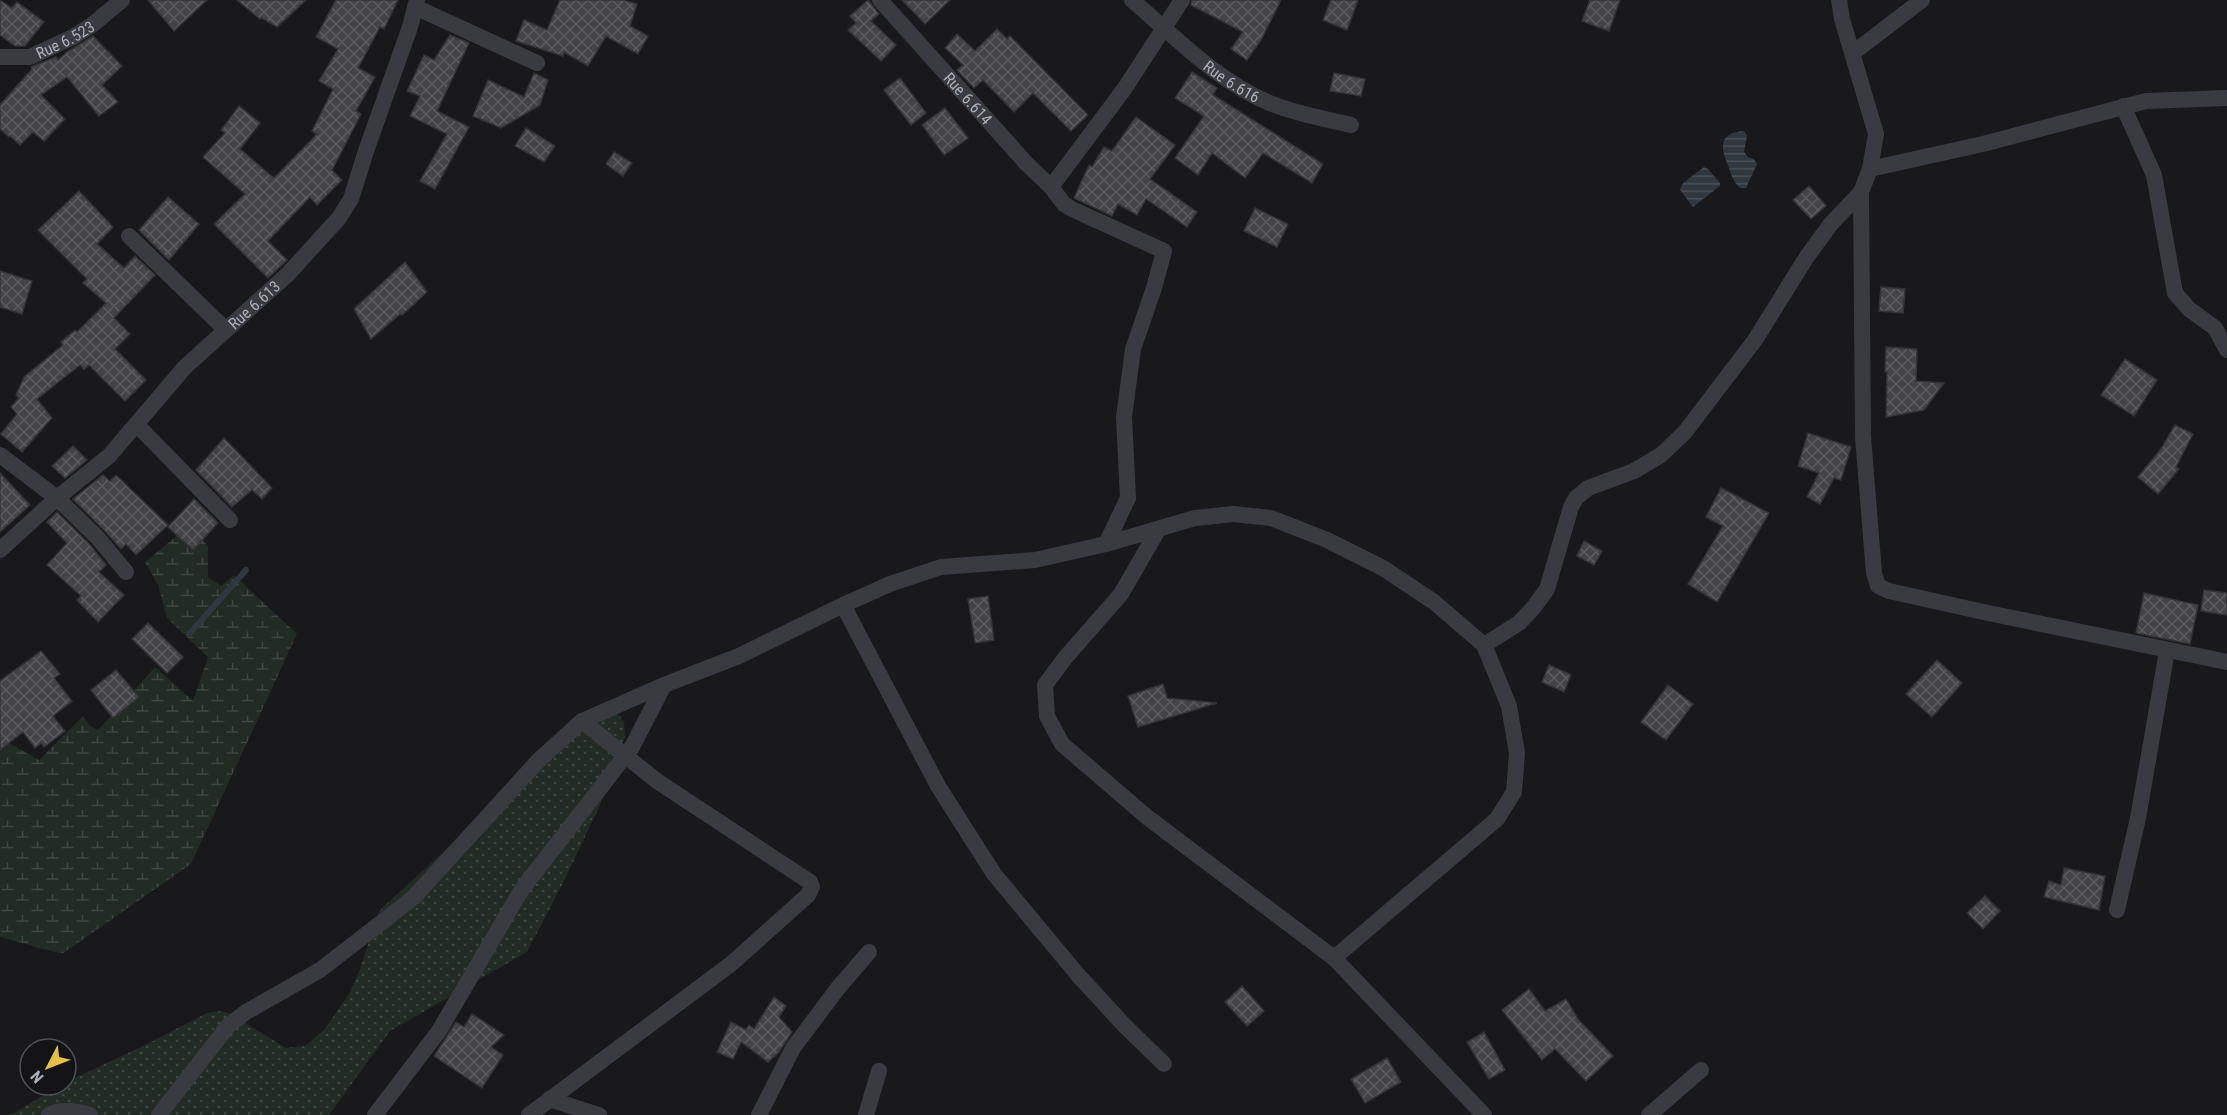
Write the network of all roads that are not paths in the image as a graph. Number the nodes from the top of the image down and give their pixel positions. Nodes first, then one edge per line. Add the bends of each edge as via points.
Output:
1 (122, 0) edge
2 (880, 0) edge
3 (1132, 0) edge
4 (1182, 0) edge
5 (1839, 0) edge
6 (1922, 0) edge
7 (416, 3) edge
8 (1164, 27) junction
9 (1853, 53) junction
10 (0, 57) edge
11 (537, 63) dead end
12 (2227, 98) edge
13 (2123, 106) junction
14 (1351, 125) dead end
15 (1870, 169) junction
16 (1054, 183) junction
17 (1861, 192) junction
18 (129, 236) dead end
19 (225, 329) junction
20 (2227, 350) edge
21 (137, 425) junction
22 (0, 455) edge
23 (57, 498) junction
24 (230, 520) dead end
25 (1158, 530) junction
26 (1106, 544) junction
27 (0, 550) edge
28 (126, 572) dead end
29 (843, 605) junction
30 (1484, 645) junction
31 (2168, 651) junction
32 (2227, 662) edge
33 (664, 685) junction
34 (582, 721) junction
35 (625, 755) junction
36 (2117, 910) dead end
37 (869, 952) dead end
38 (1334, 958) junction
39 (1164, 1064) dead end
40 (1701, 1070) dead end
41 (879, 1071) dead end
42 (549, 1099) junction
43 (49, 1115) edge
44 (90, 1115) edge
45 (159, 1115) edge
46 (375, 1115) edge
47 (529, 1115) edge
48 (599, 1115) edge
49 (759, 1115) edge
50 (866, 1115) edge
51 (1484, 1115) edge
52 (1649, 1115) edge

1 - 10 street, Rue 6.523 via 92,25 30,57
2 - 16 street, Rue 6.614 via 1026,163
3 - 8 street, Rue 6.616
4 - 8 street
5 - 9 street
6 - 9 street
7 - 11 street
7 - 19 street, Rue 6.613 via 351,199 322,239
8 - 14 street, Rue 6.616 via 1230,81 1270,103
8 - 16 street via 1125,88
9 - 15 street via 1876,134
12 - 13 street via 2146,100
13 - 15 street via 1983,144
13 - 20 street via 2154,175 2175,293 2215,328
15 - 17 street
16 - 26 street, Rue 6.614 via 1064,204 1164,251 1133,349 1124,417 1128,498
17 - 30 street via 1812,249 1755,340 1685,432 1661,455 1634,471 1599,482 1576,498 1547,588 1519,623
17 - 31 street via 1863,436 1878,586
18 - 19 street
19 - 21 street, Rue 6.613 via 185,367
21 - 23 street, Rue 6.613 via 109,456
21 - 24 street
22 - 23 street
23 - 27 street, Rue 6.613
23 - 28 street
25 - 26 street
25 - 30 street via 1195,518 1233,514 1271,518 1383,568 1434,602
25 - 38 street via 1121,594 1045,685 1047,716 1062,744 1138,809
26 - 29 street via 1035,560 942,567
29 - 33 street via 739,656
29 - 39 street via 938,786 993,874 1078,975
30 - 38 street via 1509,706 1517,753 1514,792 1497,819
31 - 32 street
31 - 36 street
33 - 34 street
33 - 35 street
34 - 35 street
34 - 45 street via 539,760 413,898 320,970 228,1026
35 - 42 street via 812,887 808,895 730,964
35 - 46 street via 522,889 440,1030
37 - 49 street via 793,1048
38 - 51 street
40 - 52 street
41 - 50 street
42 - 47 street
42 - 48 street
43 - 44 street via 75,1110

